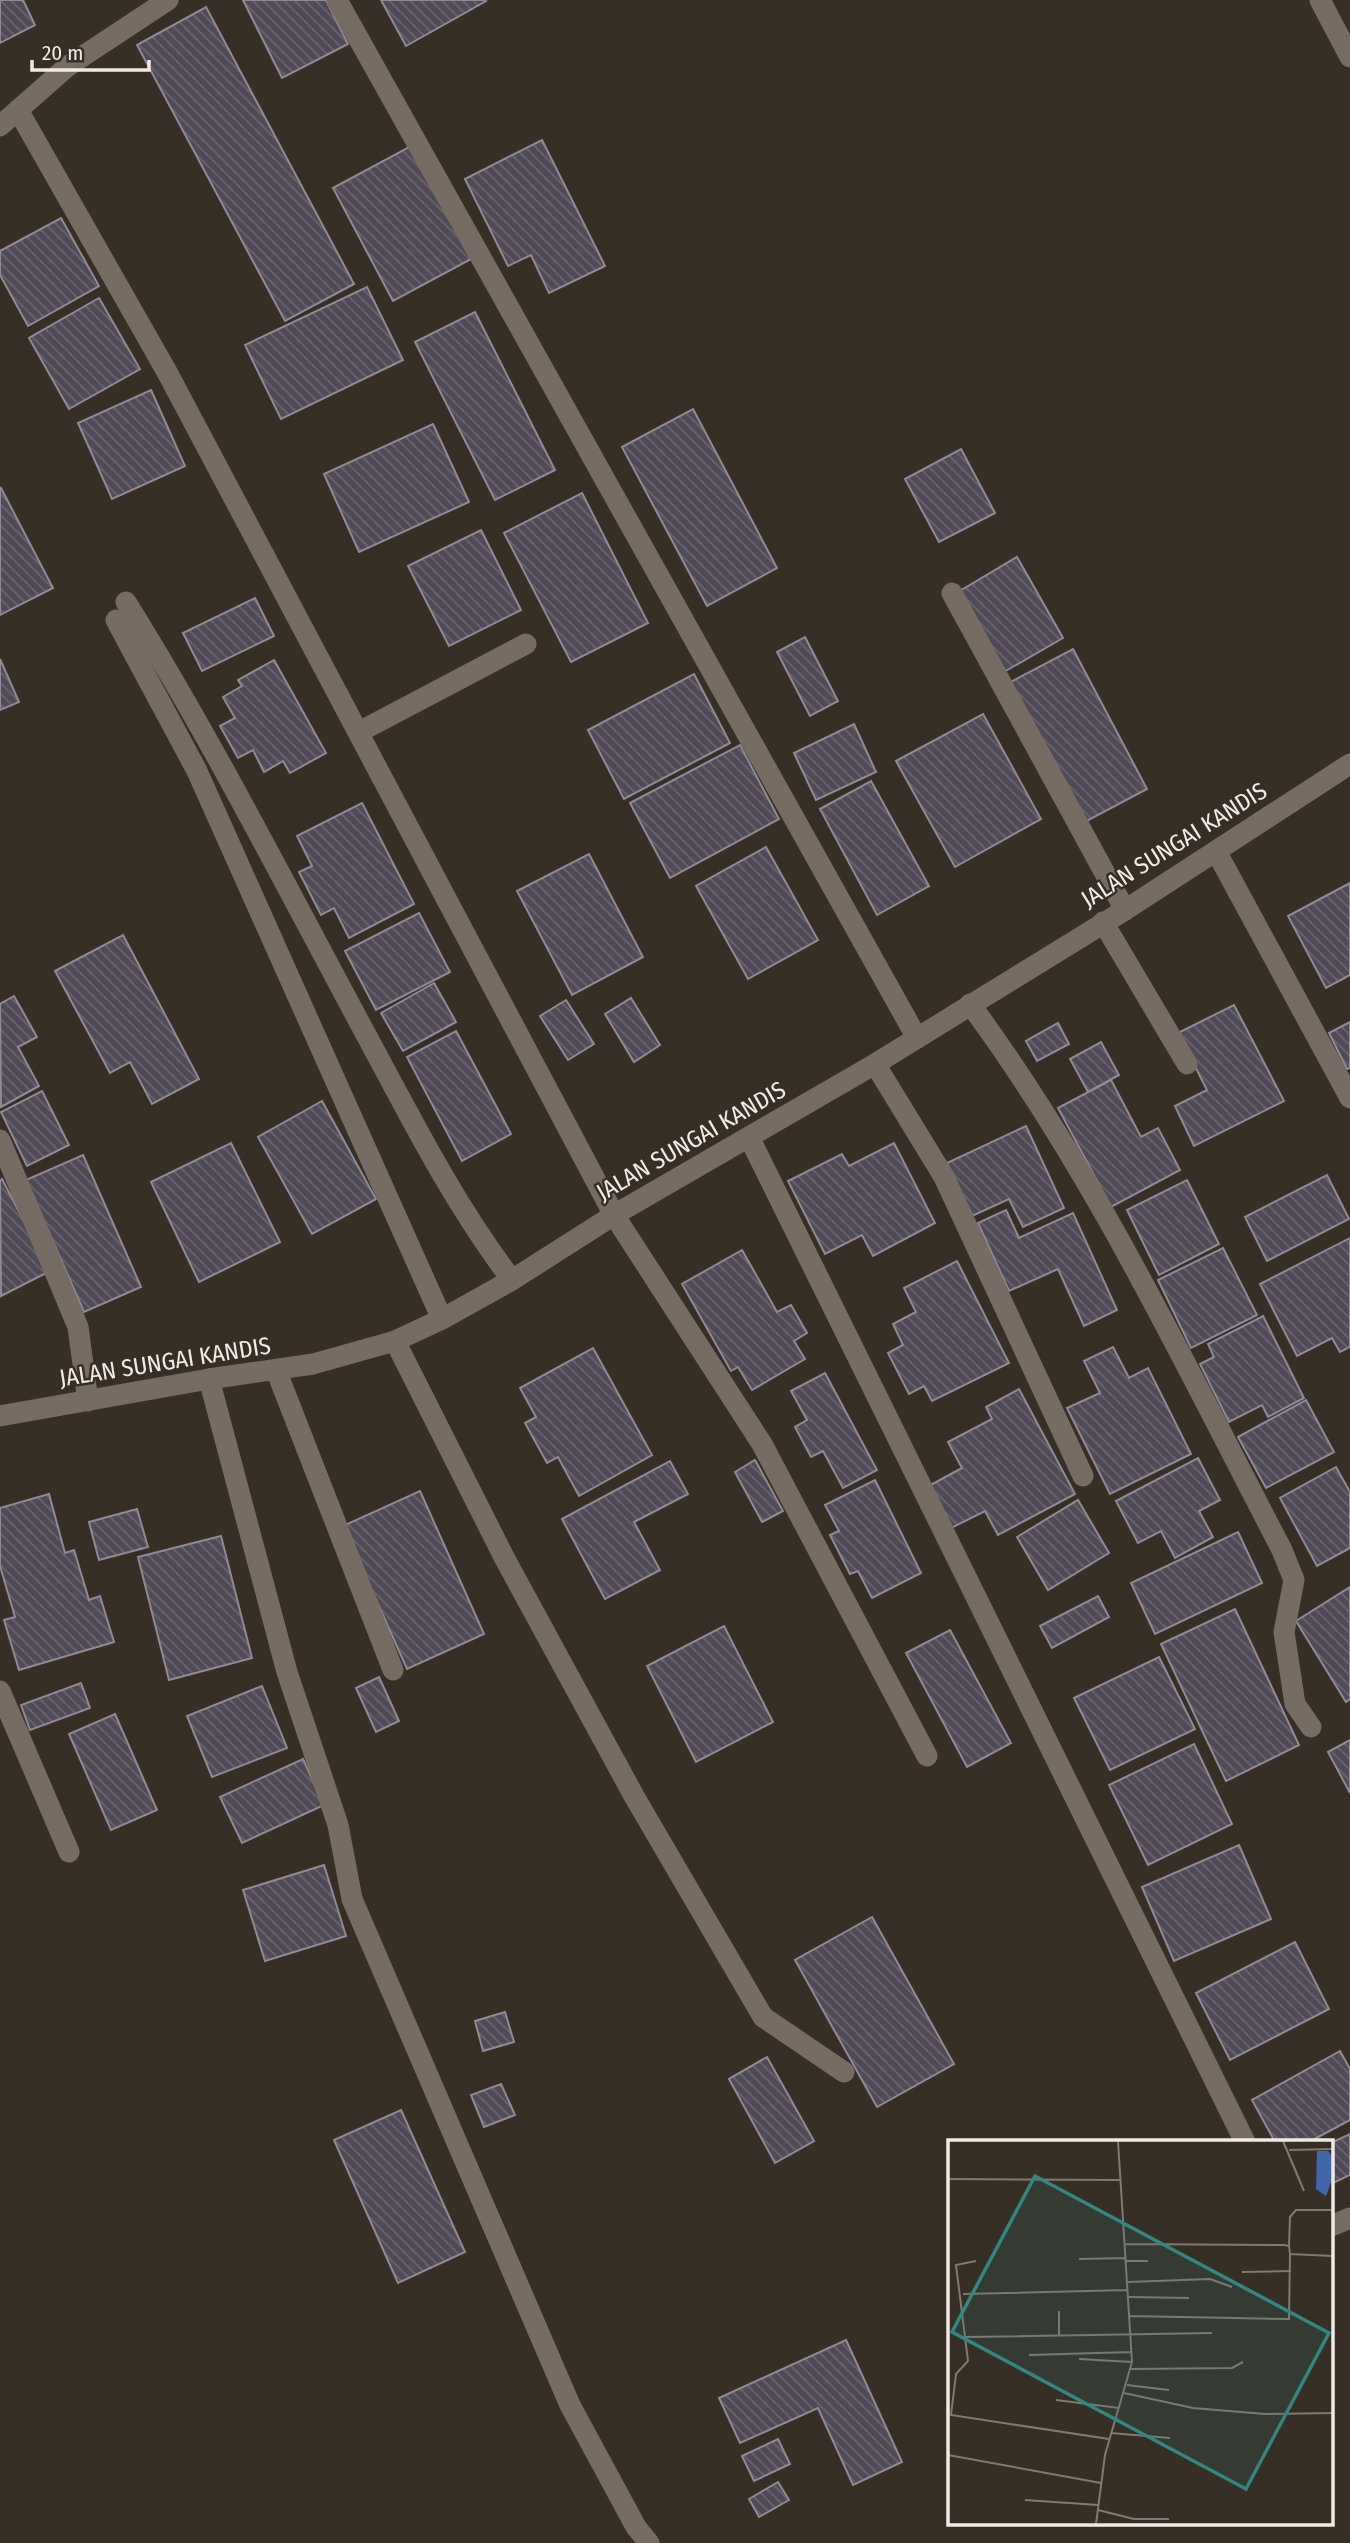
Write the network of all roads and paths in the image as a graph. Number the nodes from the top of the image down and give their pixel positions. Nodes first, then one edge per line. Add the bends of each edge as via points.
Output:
1 (168, 0) edge
2 (337, 0) edge
3 (1320, 0) edge
4 (1350, 57) edge
5 (18, 110) junction
6 (0, 126) edge
7 (952, 593) dead end
8 (126, 601) dead end
9 (116, 620) dead end
10 (526, 644) dead end
11 (359, 732) junction
12 (1350, 764) edge
13 (1216, 851) junction
14 (1125, 910) junction
15 (1103, 922) junction
16 (970, 1004) junction
17 (917, 1038) junction
18 (1187, 1064) dead end
19 (875, 1065) junction
20 (1350, 1098) edge
21 (749, 1137) junction
22 (0, 1140) edge
23 (614, 1215) junction
24 (512, 1280) junction
25 (442, 1319) junction
26 (395, 1340) junction
27 (276, 1370) junction
28 (209, 1379) junction
29 (88, 1401) junction
30 (0, 1416) edge
31 (1083, 1476) dead end
32 (393, 1670) dead end
33 (0, 1691) edge
34 (1311, 1727) dead end
35 (927, 1756) dead end
36 (69, 1852) dead end
37 (844, 2072) dead end
38 (1244, 2140) edge
39 (1350, 2218) edge
40 (1332, 2226) edge
41 (649, 2543) edge

1 - 5 street via 68,66
2 - 17 street
3 - 4 street
5 - 6 street
5 - 11 street via 167,372
7 - 14 street
8 - 24 street via 174,680 478,1236
9 - 25 street via 197,771
10 - 11 street
11 - 23 street
12 - 13 street, JALAN SUNGAI KANDIS
13 - 14 street, JALAN SUNGAI KANDIS
13 - 20 street
14 - 15 street, JALAN SUNGAI KANDIS
15 - 16 street, JALAN SUNGAI KANDIS
15 - 18 street
16 - 17 street, JALAN SUNGAI KANDIS
16 - 34 street via 1012,1061 1102,1207 1282,1550 1294,1580 1284,1632 1295,1704
17 - 19 street, JALAN SUNGAI KANDIS
19 - 21 street, JALAN SUNGAI KANDIS
19 - 31 street via 944,1177
21 - 23 street, JALAN SUNGAI KANDIS
21 - 38 street
22 - 29 street via 78,1327
23 - 24 street, JALAN SUNGAI KANDIS
23 - 35 street via 762,1444
24 - 25 street, JALAN SUNGAI KANDIS
25 - 26 street, JALAN SUNGAI KANDIS
26 - 27 street, JALAN SUNGAI KANDIS
26 - 37 street via 505,1559 634,1796 763,2017
27 - 28 street, JALAN SUNGAI KANDIS
27 - 32 street
28 - 29 street, JALAN SUNGAI KANDIS
28 - 41 street via 287,1672 338,1825 352,1899 570,2405
29 - 30 street, JALAN SUNGAI KANDIS
33 - 36 street
39 - 40 street

